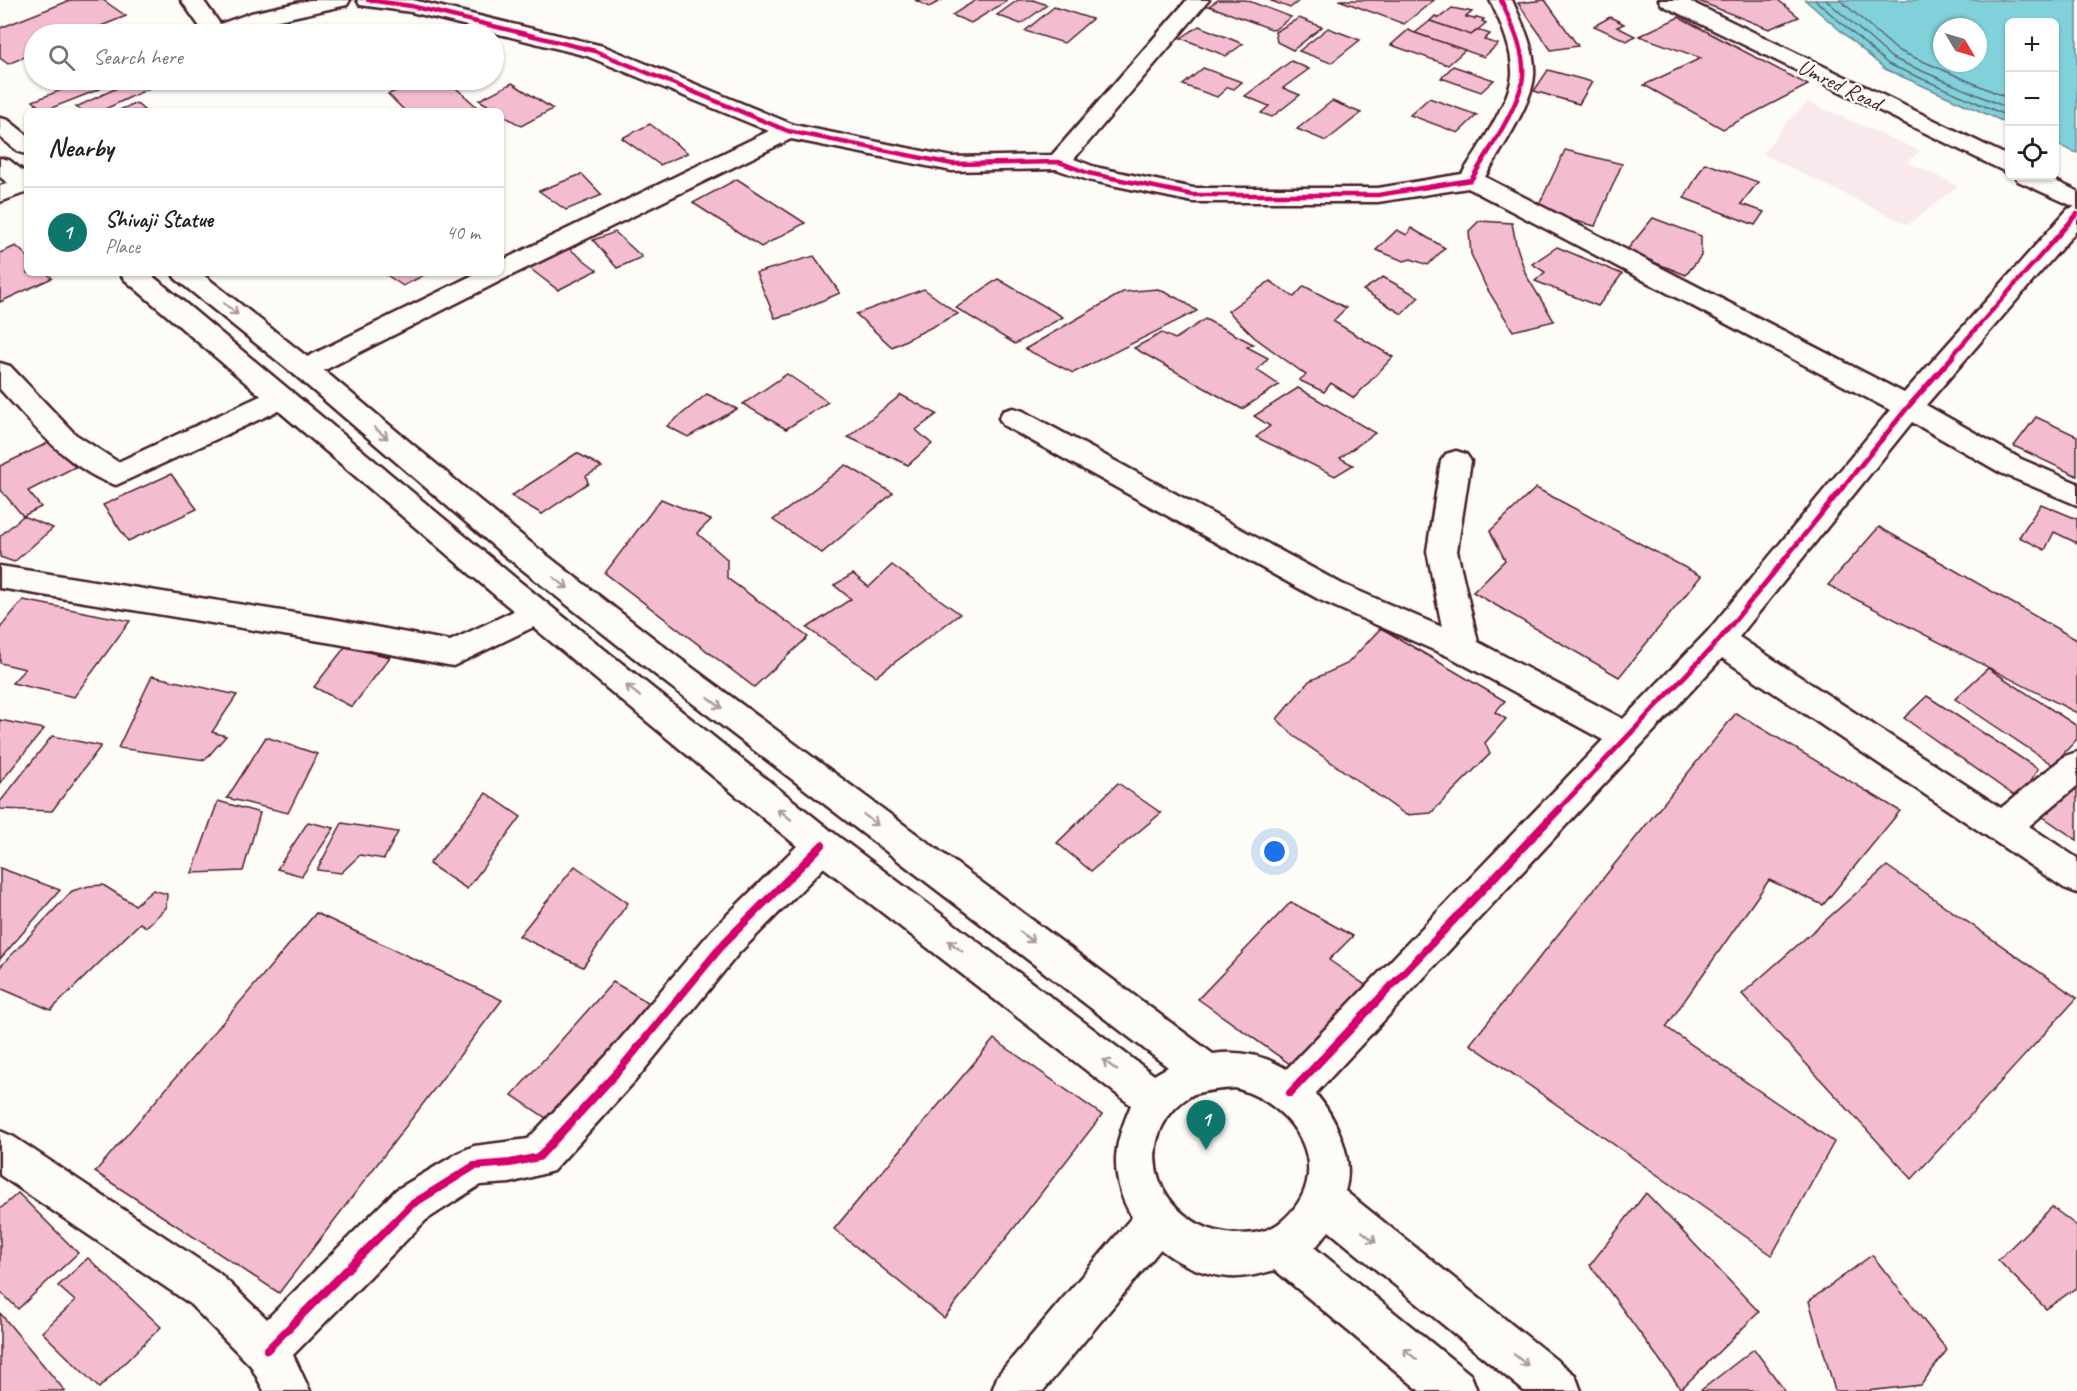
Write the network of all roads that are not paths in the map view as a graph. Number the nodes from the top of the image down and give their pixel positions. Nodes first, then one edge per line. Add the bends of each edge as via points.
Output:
1 (192, 0) edge
2 (339, 0) edge
3 (368, 0) edge
4 (1198, 0) edge
5 (1501, 0) edge
6 (1670, 0) edge
7 (209, 24) edge
8 (241, 24) edge
9 (485, 24) edge
10 (504, 29) edge
11 (0, 125) edge
12 (788, 132) junction
13 (24, 145) edge
14 (1059, 162) junction
15 (0, 165) edge
16 (2005, 165) edge
17 (1472, 180) junction
18 (2035, 180) edge
19 (24, 183) edge
20 (24, 186) edge
21 (0, 195) edge
22 (2077, 200) edge
23 (2077, 214) edge
24 (504, 270) edge
25 (137, 276) edge
26 (189, 276) edge
27 (491, 276) edge
28 (305, 369) junction
29 (0, 372) edge
30 (281, 398) junction
31 (1908, 407) junction
32 (1013, 418) dead end
33 (1456, 462) dead end
34 (2077, 495) edge
35 (0, 577) edge
36 (537, 612) junction
37 (1719, 640) junction
38 (1463, 649) junction
39 (1627, 737) junction
40 (2077, 766) edge
41 (2002, 828) junction
42 (822, 845) junction
43 (2077, 877) edge
44 (1206, 1072) junction
45 (1290, 1093) junction
46 (1156, 1100) junction
47 (0, 1151) edge
48 (1324, 1200) junction
49 (1158, 1219) junction
50 (1281, 1248) junction
51 (267, 1350) junction
52 (288, 1391) edge
53 (1014, 1391) edge
54 (1455, 1391) edge
55 (1559, 1391) edge

1 - 7 street
2 - 8 street
3 - 9 street
4 - 14 street
5 - 17 street via 1516,33 1523,78 1505,121
6 - 16 street, Umred Road
10 - 12 street via 595,51
11 - 13 street
12 - 14 street via 952,164
12 - 24 street
14 - 17 street via 1088,173 1193,195 1378,195
15 - 19 street
17 - 31 street
18 - 22 street
20 - 21 street
23 - 31 street
25 - 30 street
26 -> 28 street
27 - 28 street
28 -> 44 street via 515,547 668,667
29 - 30 street via 65,441 116,475
30 - 36 street
31 - 34 street via 2011,466
31 - 37 street
32 - 38 street via 1331,592
33 - 38 street via 1442,551
35 - 36 street via 453,654
42 -> 36 street
37 - 39 street
37 - 41 street
38 - 39 street
39 - 45 street
40 - 41 street
41 - 43 street
46 -> 42 street
42 - 51 street via 725,942 621,1068 539,1157 474,1166 411,1205
44 - 45 street via 1235,1070 1265,1078
44 - 46 street via 1179,1081
45 - 48 street via 1311,1116 1324,1142 1328,1171
46 - 49 street via 1140,1127 1136,1158 1142,1190
47 - 51 street via 204,1288
48 - 50 street via 1307,1228
48 -> 55 street
49 - 50 street via 1184,1242 1216,1255 1250,1257
49 - 53 street
54 -> 50 street
51 - 52 street

